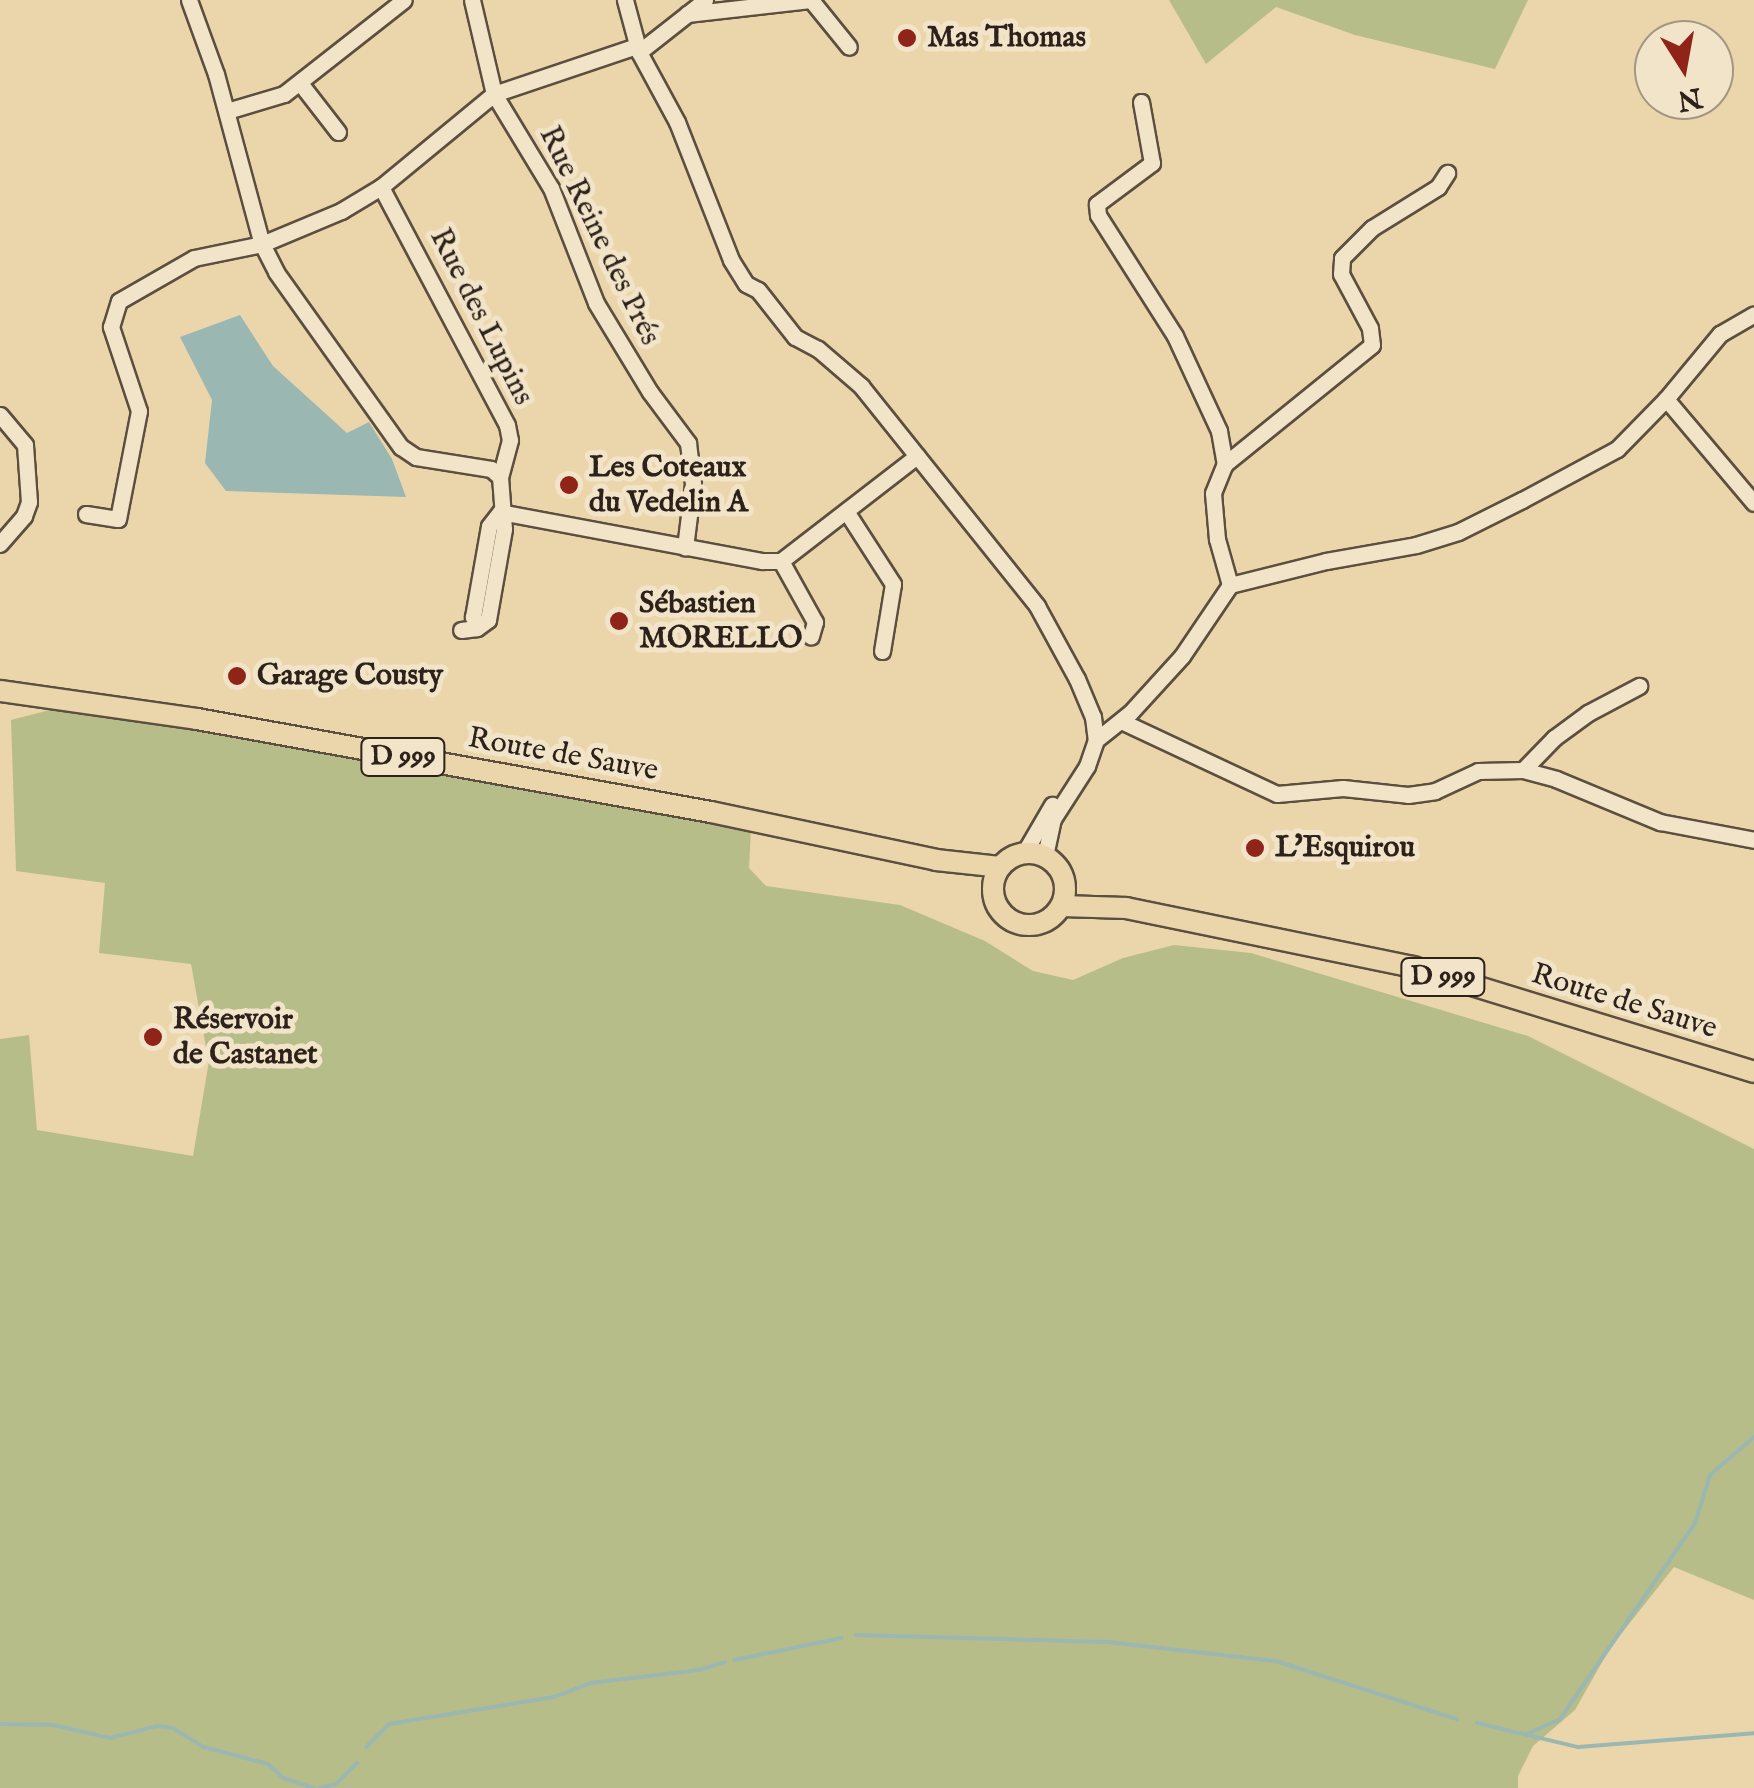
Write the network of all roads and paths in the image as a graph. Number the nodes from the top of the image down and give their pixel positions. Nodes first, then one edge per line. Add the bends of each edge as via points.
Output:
1 (189, 0) edge
2 (404, 0) edge
3 (472, 0) edge
4 (625, 0) edge
5 (705, 0) edge
6 (810, 0) edge
7 (687, 14) junction
8 (849, 48) dead end
9 (638, 49) junction
10 (300, 83) junction
11 (494, 94) junction
12 (1141, 102) dead end
13 (226, 112) junction
14 (338, 132) dead end
15 (1447, 173) dead end
16 (381, 187) junction
17 (262, 244) junction
18 (1754, 314) edge
19 (1666, 400) junction
20 (0, 415) edge
21 (917, 456) junction
22 (1225, 464) junction
23 (500, 477) junction
24 (1754, 504) edge
25 (846, 511) junction
26 (500, 512) junction
27 (86, 514) dead end
28 (0, 544) edge
29 (685, 547) junction
30 (781, 560) junction
31 (1230, 586) junction
32 (460, 630) dead end
33 (811, 636) dead end
34 (882, 651) dead end
35 (1638, 686) dead end
36 (0, 691) edge
37 (1121, 721) junction
38 (1096, 740) junction
39 (1523, 770) junction
40 (1754, 840) edge
41 (1034, 855) junction
42 (936, 860) junction
43 (1000, 868) junction
44 (1064, 876) junction
45 (992, 890) junction
46 (1062, 906) junction
47 (1126, 908) junction
48 (1754, 1072) edge

1 - 13 street
2 - 10 street
3 - 11 street, Rue Reine des Prés
4 - 9 street
5 - 7 street
6 - 7 street
6 - 8 street
7 - 9 street
9 - 11 street
9 - 21 street via 678,122 746,284 794,336 862,386
10 - 13 street
10 - 14 street
11 - 16 street
11 - 29 street, Rue Reine des Prés via 551,188 617,342 688,443 693,484
12 - 22 street via 1152,163 1097,204 1098,214 1175,336 1219,431
13 - 17 street
15 - 22 street via 1438,187 1372,228 1342,258 1341,274 1370,328 1372,346
16 - 17 street
16 - 23 street, Rue des Lupins via 508,425
17 - 23 street via 401,447 416,457 491,469
17 - 27 street via 176,266 114,308 111,326 139,412 118,520
18 - 19 street via 1720,334
19 - 24 street
19 - 31 street via 1618,449 1458,532
20 - 28 street via 26,445 29,502
21 - 25 street
21 - 38 street via 1052,626 1093,717
22 - 31 street via 1213,493
23 - 26 street, Rue des Lupins
25 - 30 street
25 - 34 street via 894,584
26 - 29 street
26 - 32 street, Rue des Lupins via 504,528 488,620
29 - 30 street
30 - 33 street via 814,622
31 - 37 street via 1182,656
35 - 39 street via 1588,713
36 - 42 main road, Route de Sauve / D 999 via 159,712
37 - 38 street
37 - 39 street via 1277,794 1343,788 1408,795 1478,771
38 - 41 street
39 - 40 street via 1660,822
41 - 43 main road
41 - 44 main road
42 - 43 main road, Route de Sauve / D 999
42 - 45 main road, Route de Sauve / D 999
43 - 45 main road
44 - 46 main road
44 - 47 main road, Route de Sauve / D 999 via 1085,893
45 - 46 main road via 1001,912 1020,925 1045,922
46 - 47 main road, Route de Sauve / D 999
47 - 48 main road, Route de Sauve / D 999 via 1413,967

